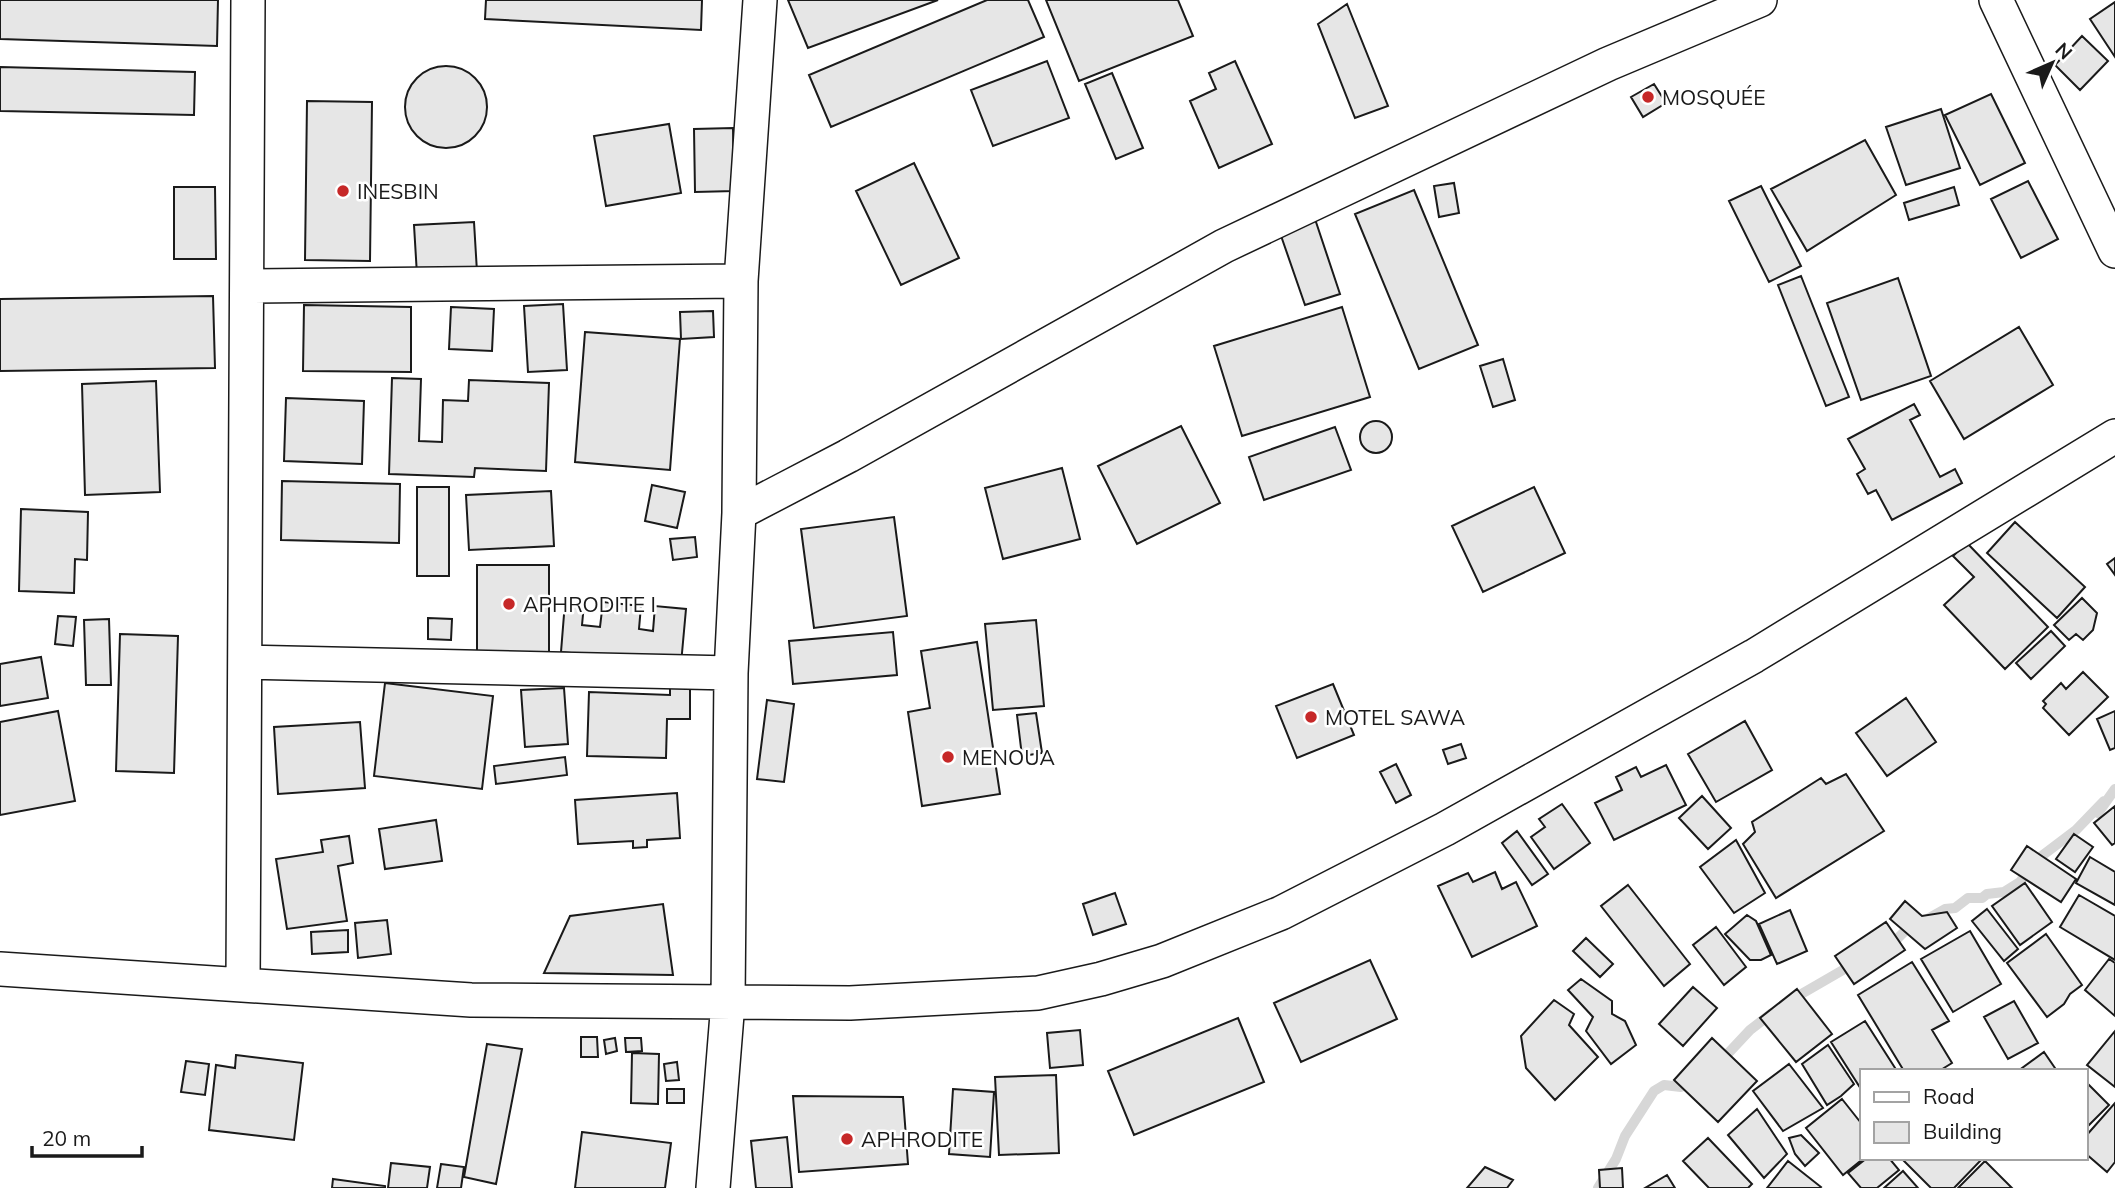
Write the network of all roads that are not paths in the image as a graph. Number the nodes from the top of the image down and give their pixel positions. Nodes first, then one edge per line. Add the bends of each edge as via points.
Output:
1 (248, 0) edge
2 (760, 0) edge
3 (1760, 0) edge
4 (1996, 0) edge
5 (2115, 251) edge
6 (741, 281) junction
7 (247, 286) junction
8 (2115, 436) edge
9 (739, 513) junction
10 (245, 662) junction
11 (731, 673) junction
12 (0, 969) edge
13 (243, 985) junction
14 (728, 1002) junction
15 (715, 1186) edge

1 - 7 street
2 - 6 street
3 - 9 street via 1608,64 1224,246
4 - 5 street
6 - 7 street
6 - 9 street
7 - 10 street
8 - 14 street via 1754,656 1445,829 1257,923 1162,961 1038,993 850,1003
9 - 11 street
10 - 11 street
10 - 13 street
11 - 14 street
12 - 13 street
13 - 14 street via 471,1000
14 - 15 street

